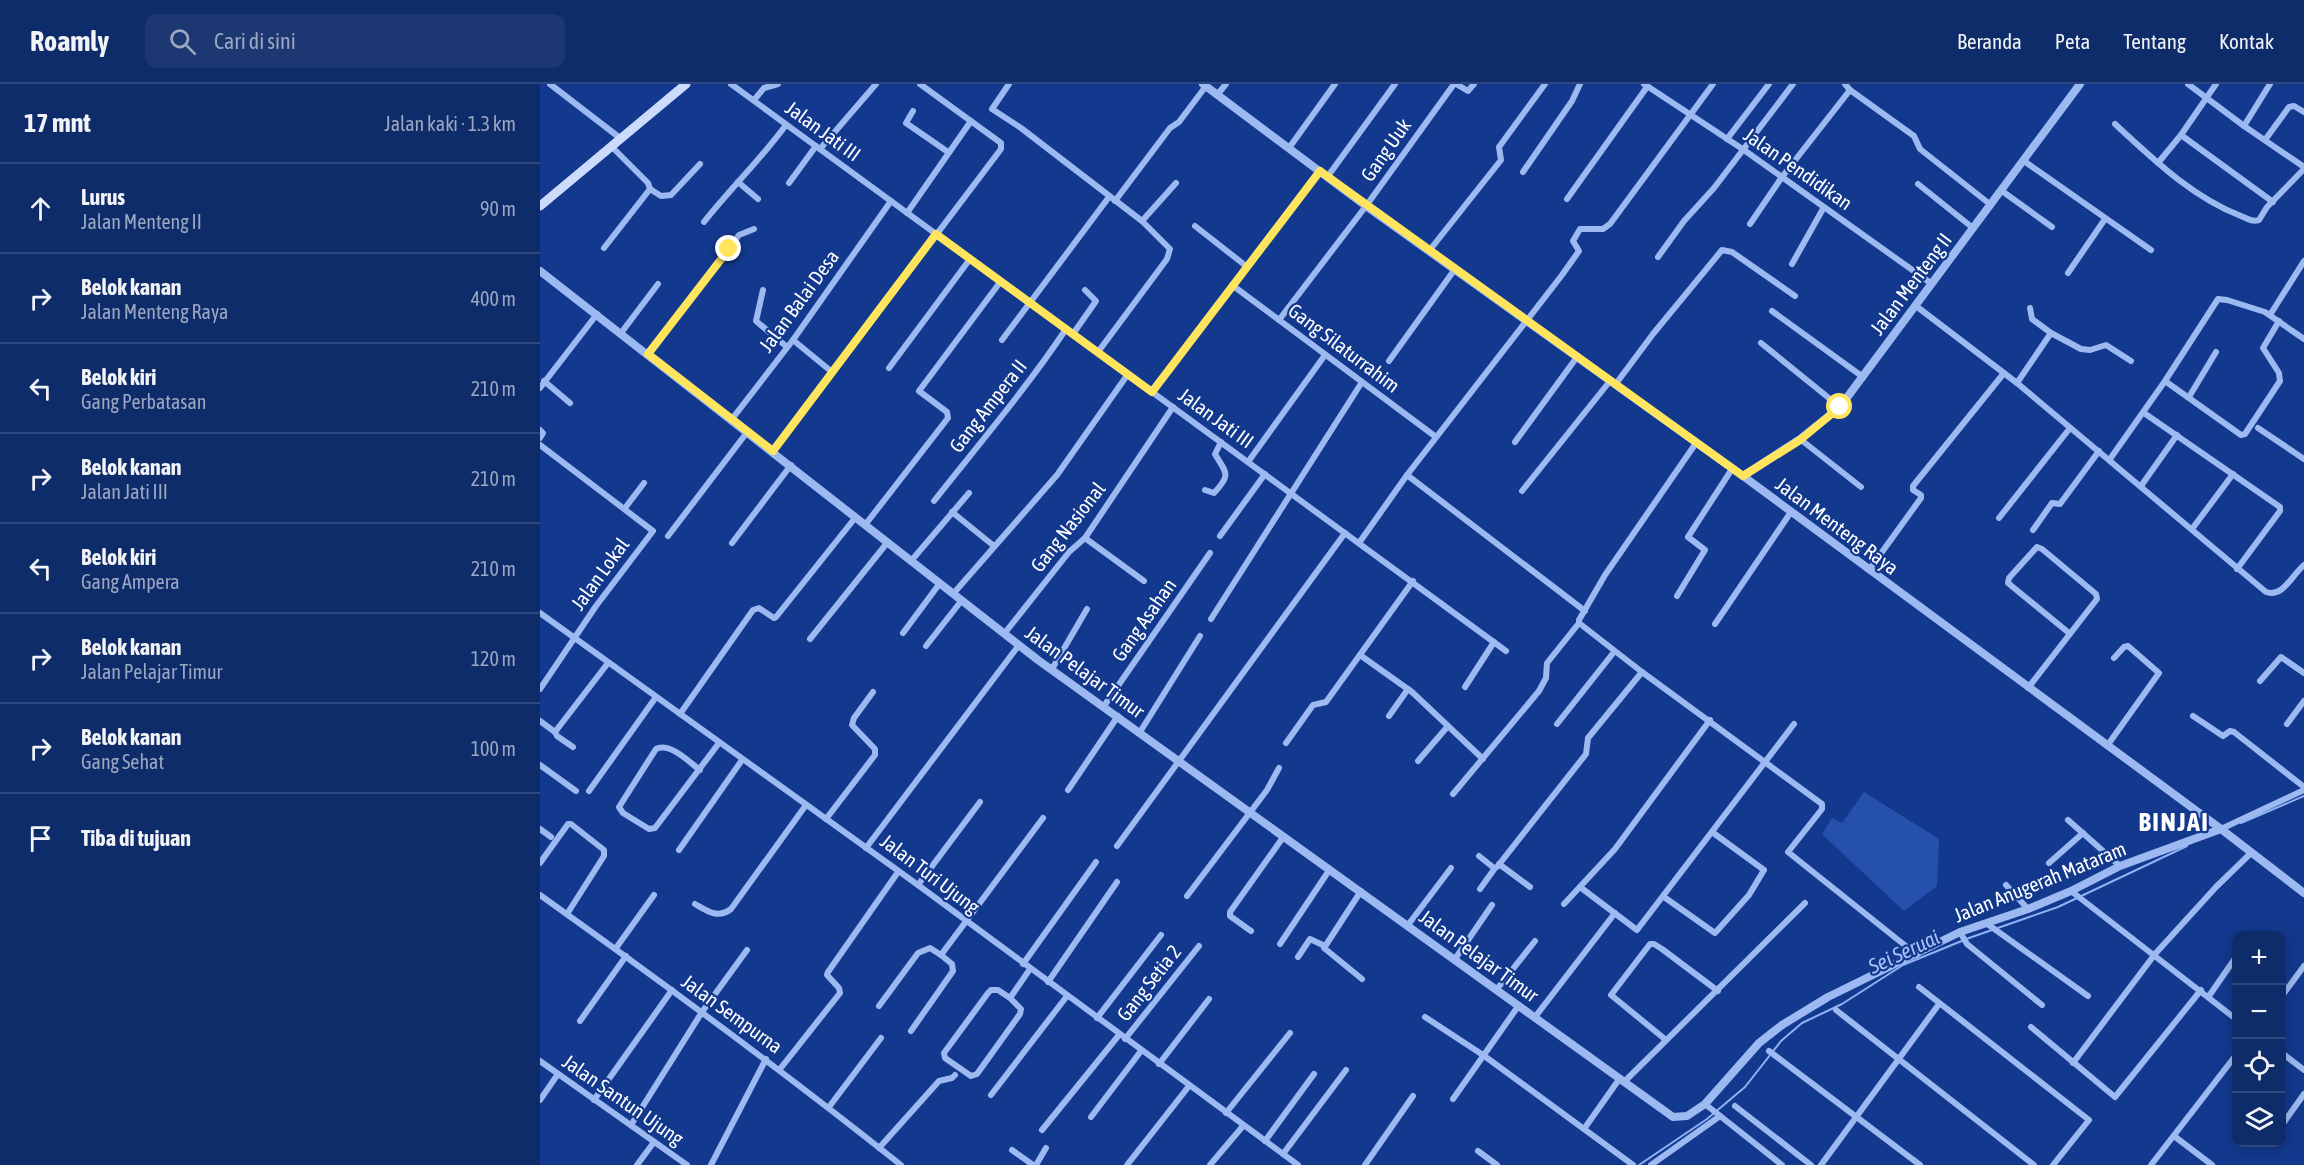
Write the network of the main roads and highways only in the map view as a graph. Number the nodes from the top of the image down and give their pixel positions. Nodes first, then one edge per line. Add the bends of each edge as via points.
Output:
1 (686, 84) edge
2 (540, 206) edge

1 - 2 main road

